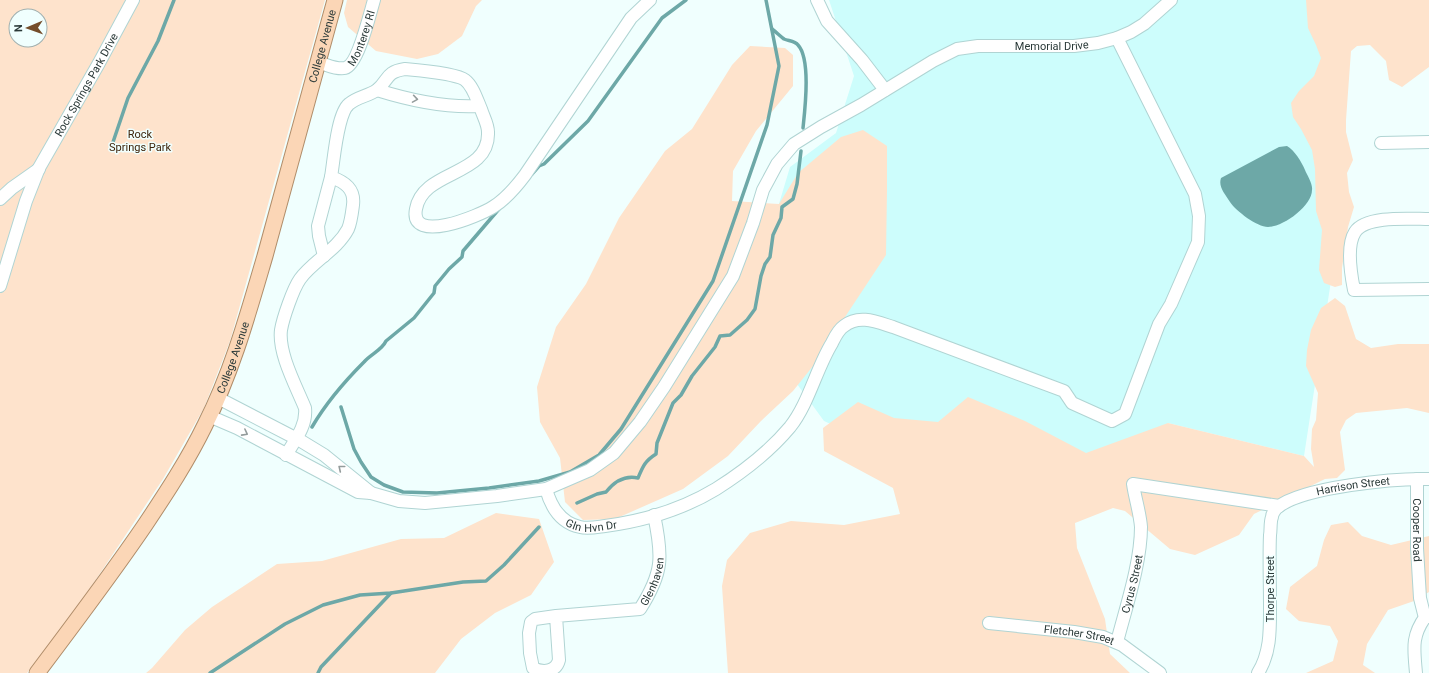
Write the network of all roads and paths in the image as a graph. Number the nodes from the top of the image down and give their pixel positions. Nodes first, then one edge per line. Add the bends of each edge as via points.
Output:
1 (133, 0) edge
2 (335, 0) edge
3 (374, 0) edge
4 (650, 0) edge
5 (817, 0) edge
6 (1171, 0) edge
7 (1117, 38) junction
8 (317, 62) junction
9 (377, 90) junction
10 (885, 90) junction
11 (480, 106) junction
12 (1429, 142) edge
13 (1380, 143) dead end
14 (39, 168) junction
15 (331, 178) junction
16 (0, 199) edge
17 (1429, 219) edge
18 (324, 256) junction
19 (0, 286) edge
20 (1429, 289) edge
21 (218, 398) junction
22 (209, 416) junction
23 (296, 439) junction
24 (286, 455) junction
25 (1423, 479) edge
26 (546, 489) junction
27 (371, 493) junction
28 (1279, 506) junction
29 (654, 516) junction
30 (556, 616) dead end
31 (1428, 617) edge
32 (988, 623) dead end
33 (1117, 642) junction
34 (37, 673) edge
35 (1160, 673) edge
36 (1258, 673) edge
37 (1416, 673) edge

1 - 14 street, Rock Springs Park Drive
2 - 8 main road, College Avenue
3 - 8 street, Monterey Rl via 352,63 339,68
4 - 11 street via 631,18 512,192 477,216 443,226 423,226 414,215 424,191 467,166 484,152 488,131
5 - 10 street via 827,21
6 - 7 street, Memorial Drive via 1144,24
7 - 10 street, Memorial Drive via 1098,44 1074,46 978,46 957,49
7 - 29 street, Gln Hvn Dr via 1195,194 1198,216 1198,242 1171,304 1159,324 1125,414 1112,421 1072,403 1064,391 893,327 866,319 856,320 844,326 836,335 791,426 771,447 715,489
8 - 21 main road, College Avenue via 248,316
9 -> 11 street via 436,103 463,107
9 - 11 street via 396,70 459,77 468,84
9 - 15 street via 344,108
10 - 26 street, Memorial Drive via 794,144 777,164 764,190 733,276 640,422 614,453 596,466
12 - 13 street
14 - 16 street, Rock Springs Park Drive
14 - 19 street, Rock Springs Park Drive
15 - 18 street via 318,226
15 - 18 street via 344,182 354,199 348,228
17 - 20 street via 1387,220 1361,226 1352,239 1350,264 1354,290
18 - 23 street via 299,281 281,330 282,351 305,408 304,424
21 - 22 main road, College Avenue
21 - 23 street
22 -> 24 street, Memorial Drive
22 - 34 main road, College Avenue via 164,497 91,602
23 - 24 street
27 -> 23 street via 324,455
24 - 27 street, Memorial Drive via 358,492
25 - 28 street, Harrison Street via 1391,480 1328,490 1290,500
25 - 31 street, Cooper Road via 1417,548 1420,598
26 - 27 street, Memorial Drive via 425,503 398,501
26 - 29 street, Gln Hvn Dr via 555,511 566,521 581,527 622,524
28 - 33 street, Cyrus Street via 1133,484 1141,525 1140,543
28 - 36 street, Thorpe Street via 1271,517 1269,643
29 - 30 street, Glenhaven via 660,545 659,566 653,586 640,610
31 - 37 street, Cooper Road via 1419,625 1415,634
32 - 33 street, Fletcher Street via 1081,633
33 - 35 street, Fletcher Street

